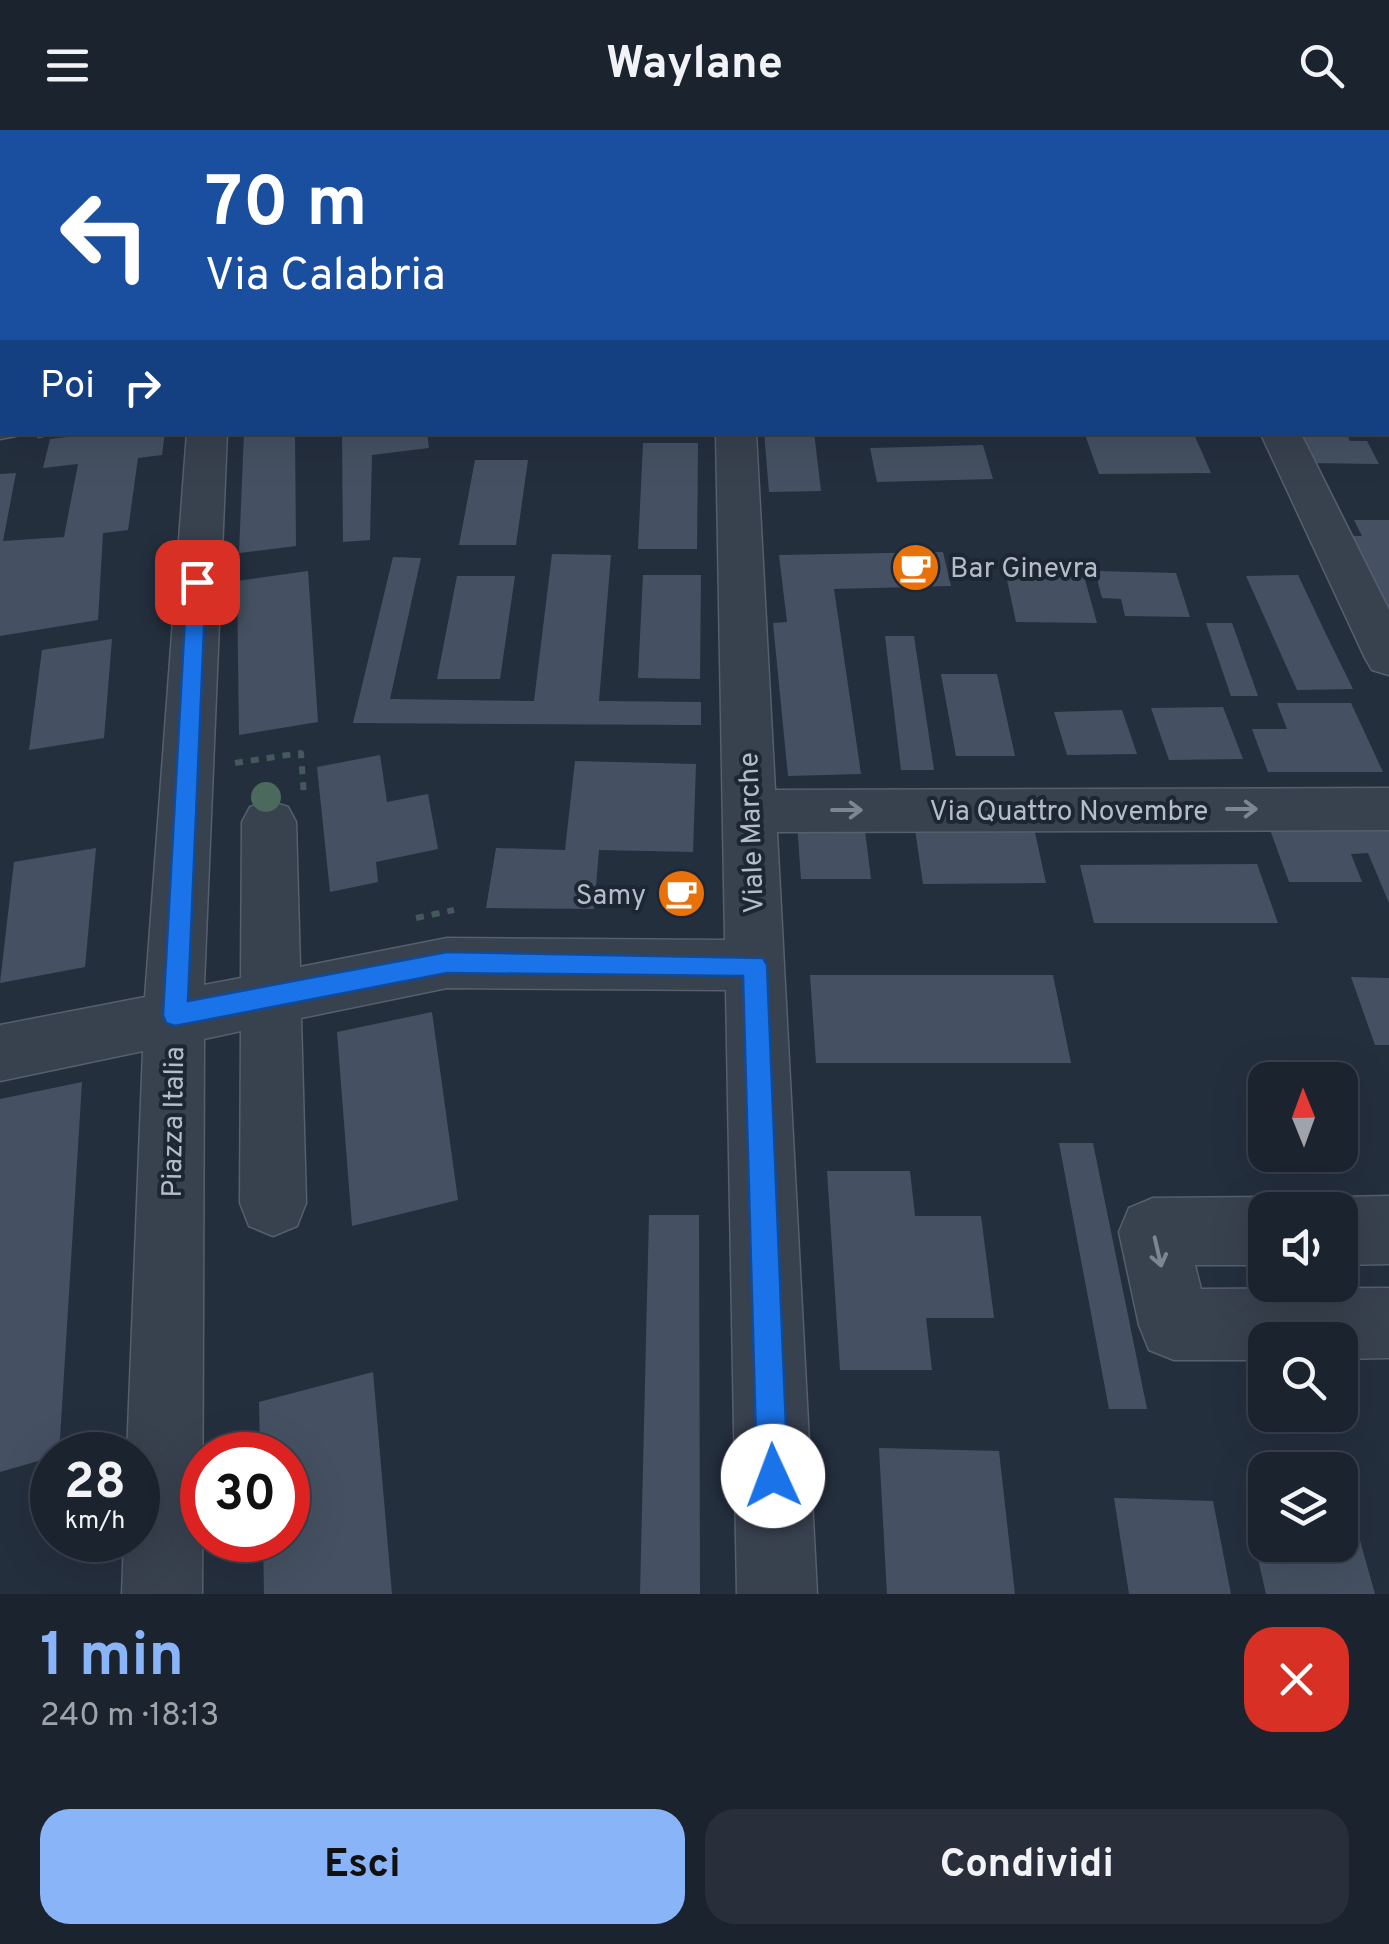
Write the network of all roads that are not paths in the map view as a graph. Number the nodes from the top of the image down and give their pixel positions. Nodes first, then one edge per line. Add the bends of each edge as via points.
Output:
1 (207, 435) edge
2 (736, 435) edge
3 (1281, 435) edge
4 (1389, 658) edge
5 (1389, 809) edge
6 (749, 811) junction
7 (287, 815) road end
8 (755, 965) junction
9 (270, 998) junction
10 (175, 1015) junction
11 (0, 1053) edge
12 (273, 1203) dead end
13 (1389, 1230) edge
14 (1358, 1231) edge
15 (1248, 1232) edge
16 (1389, 1323) edge
17 (162, 1594) edge
18 (777, 1594) edge

1 - 10 street, Piazza Italia
2 - 6 street, Viale Marche
3 - 4 street
6 -> 5 street, Via Quattro Novembre
6 - 8 street, Viale Marche
7 - 9 street
8 - 9 street via 447,963
8 - 18 street, Viale Marche
9 - 10 street
9 - 12 street
10 - 11 street
10 - 17 street, Piazza Italia
13 - 14 street
15 -> 16 street via 1153,1232 1174,1325

